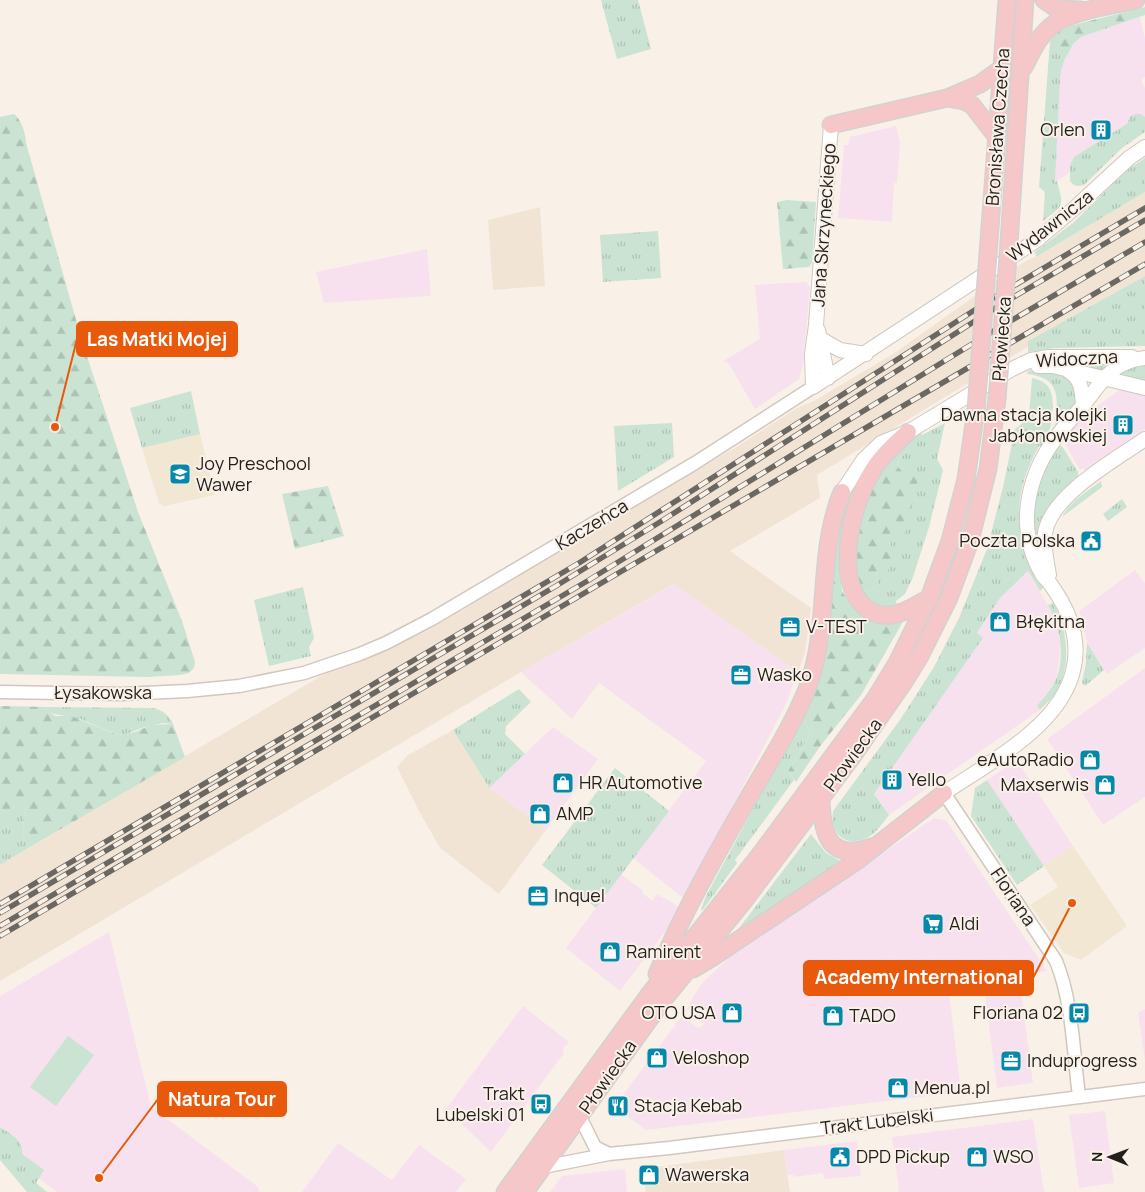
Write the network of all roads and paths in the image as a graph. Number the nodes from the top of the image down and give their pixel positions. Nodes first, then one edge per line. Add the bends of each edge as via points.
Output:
1 (1008, 0) edge
2 (1025, 0) edge
3 (1044, 0) edge
4 (1136, 0) edge
5 (1091, 10) junction
6 (1002, 68) junction
7 (1020, 74) junction
8 (947, 98) junction
9 (831, 125) joint
10 (996, 136) junction
11 (1145, 147) edge
12 (1009, 243) joint
13 (988, 254) joint
14 (950, 299) joint
15 (816, 325) junction
16 (821, 339) junction
17 (866, 354) junction
18 (1145, 357) edge
19 (1064, 368) junction
20 (1012, 369) junction
21 (828, 378) junction
22 (1105, 378) junction
23 (814, 387) junction
24 (1145, 388) edge
25 (1084, 405) junction
26 (908, 432) junction
27 (1145, 439) edge
28 (842, 492) joint
29 (1052, 586) junction
30 (930, 598) junction
31 (207, 689) joint
32 (0, 692) edge
33 (944, 793) junction
34 (821, 799) junction
35 (878, 844) junction
36 (682, 975) junction
37 (648, 996) junction
38 (1145, 1088) edge
39 (1079, 1096) junction
40 (580, 1117) junction
41 (609, 1154) junction
42 (543, 1167) junction
43 (505, 1192) edge
44 (525, 1192) edge

1 - 6 main road, Bronisława Czecha
2 - 7 main road, Bronisława Czecha
3 - 5 main road via 1057,9
4 - 5 main road
5 - 7 main road via 1048,28
6 - 8 main road via 980,84
6 - 10 main road, Bronisława Czecha
7 - 12 main road, Bronisława Czecha
8 - 9 main road
8 - 10 main road via 972,105
9 - 15 main road, Jana Skrzyneckiego
10 - 13 main road, Bronisława Czecha
11 - 14 main road, Wydawnicza via 1052,229
12 - 34 main road, Płowiecka, bridge via 990,456 982,500 965,556 949,598 904,682
13 - 30 main road, Płowiecka, bridge via 976,410 963,496
14 - 17 main road, Kaczeńca
15 - 16 main road, Jana Skrzyneckiego
15 - 23 main road, Jana Skrzyneckiego via 812,354
16 - 17 main road via 840,350
16 - 21 main road, Jana Skrzyneckiego
17 - 21 main road, Kaczeńca
18 - 20 main road, Widoczna via 1049,357 1031,360
18 - 22 main road, Widoczna via 1116,366
19 - 20 main road
19 - 22 main road
19 - 25 main road via 1076,375 1080,382
20 - 26 main road, Widoczna
21 - 23 main road, Kaczeńca
22 - 24 main road, Widoczna
22 - 25 main road, Widoczna
23 - 31 street, Kaczeńca via 696,463 409,632 360,654 304,673 261,683
25 - 29 main road, Widoczna via 1055,438 1028,494 1030,542 1042,574
26 - 28 main road, Widoczna via 881,443 864,459
26 - 30 main road via 882,457 863,488 852,526 848,571 855,597 878,615 894,615
27 - 29 main road, Widoczna via 1073,491 1055,509 1045,532 1045,556
28 - 37 main road via 833,520 815,661 807,688 680,925
29 - 33 main road, Widoczna via 1066,610 1075,642 1073,672 1056,708 1028,736
30 - 37 main road, Płowiecka via 904,651 875,699 759,856
31 - 32 street, Łysakowska via 122,694
33 - 35 main road
33 - 39 street, Floriana via 1056,961 1067,995
34 - 35 main road via 822,825 835,846 849,851
34 - 36 main road, Płowiecka via 744,901
35 - 36 main road via 713,958
36 - 40 main road, Płowiecka
37 - 43 main road, Płowiecka
38 - 39 street, Trakt Lubelski
39 - 41 street, Trakt Lubelski
40 - 41 street via 595,1148
40 - 42 main road, Płowiecka
41 - 42 street, Trakt Lubelski
42 - 44 main road, Płowiecka

